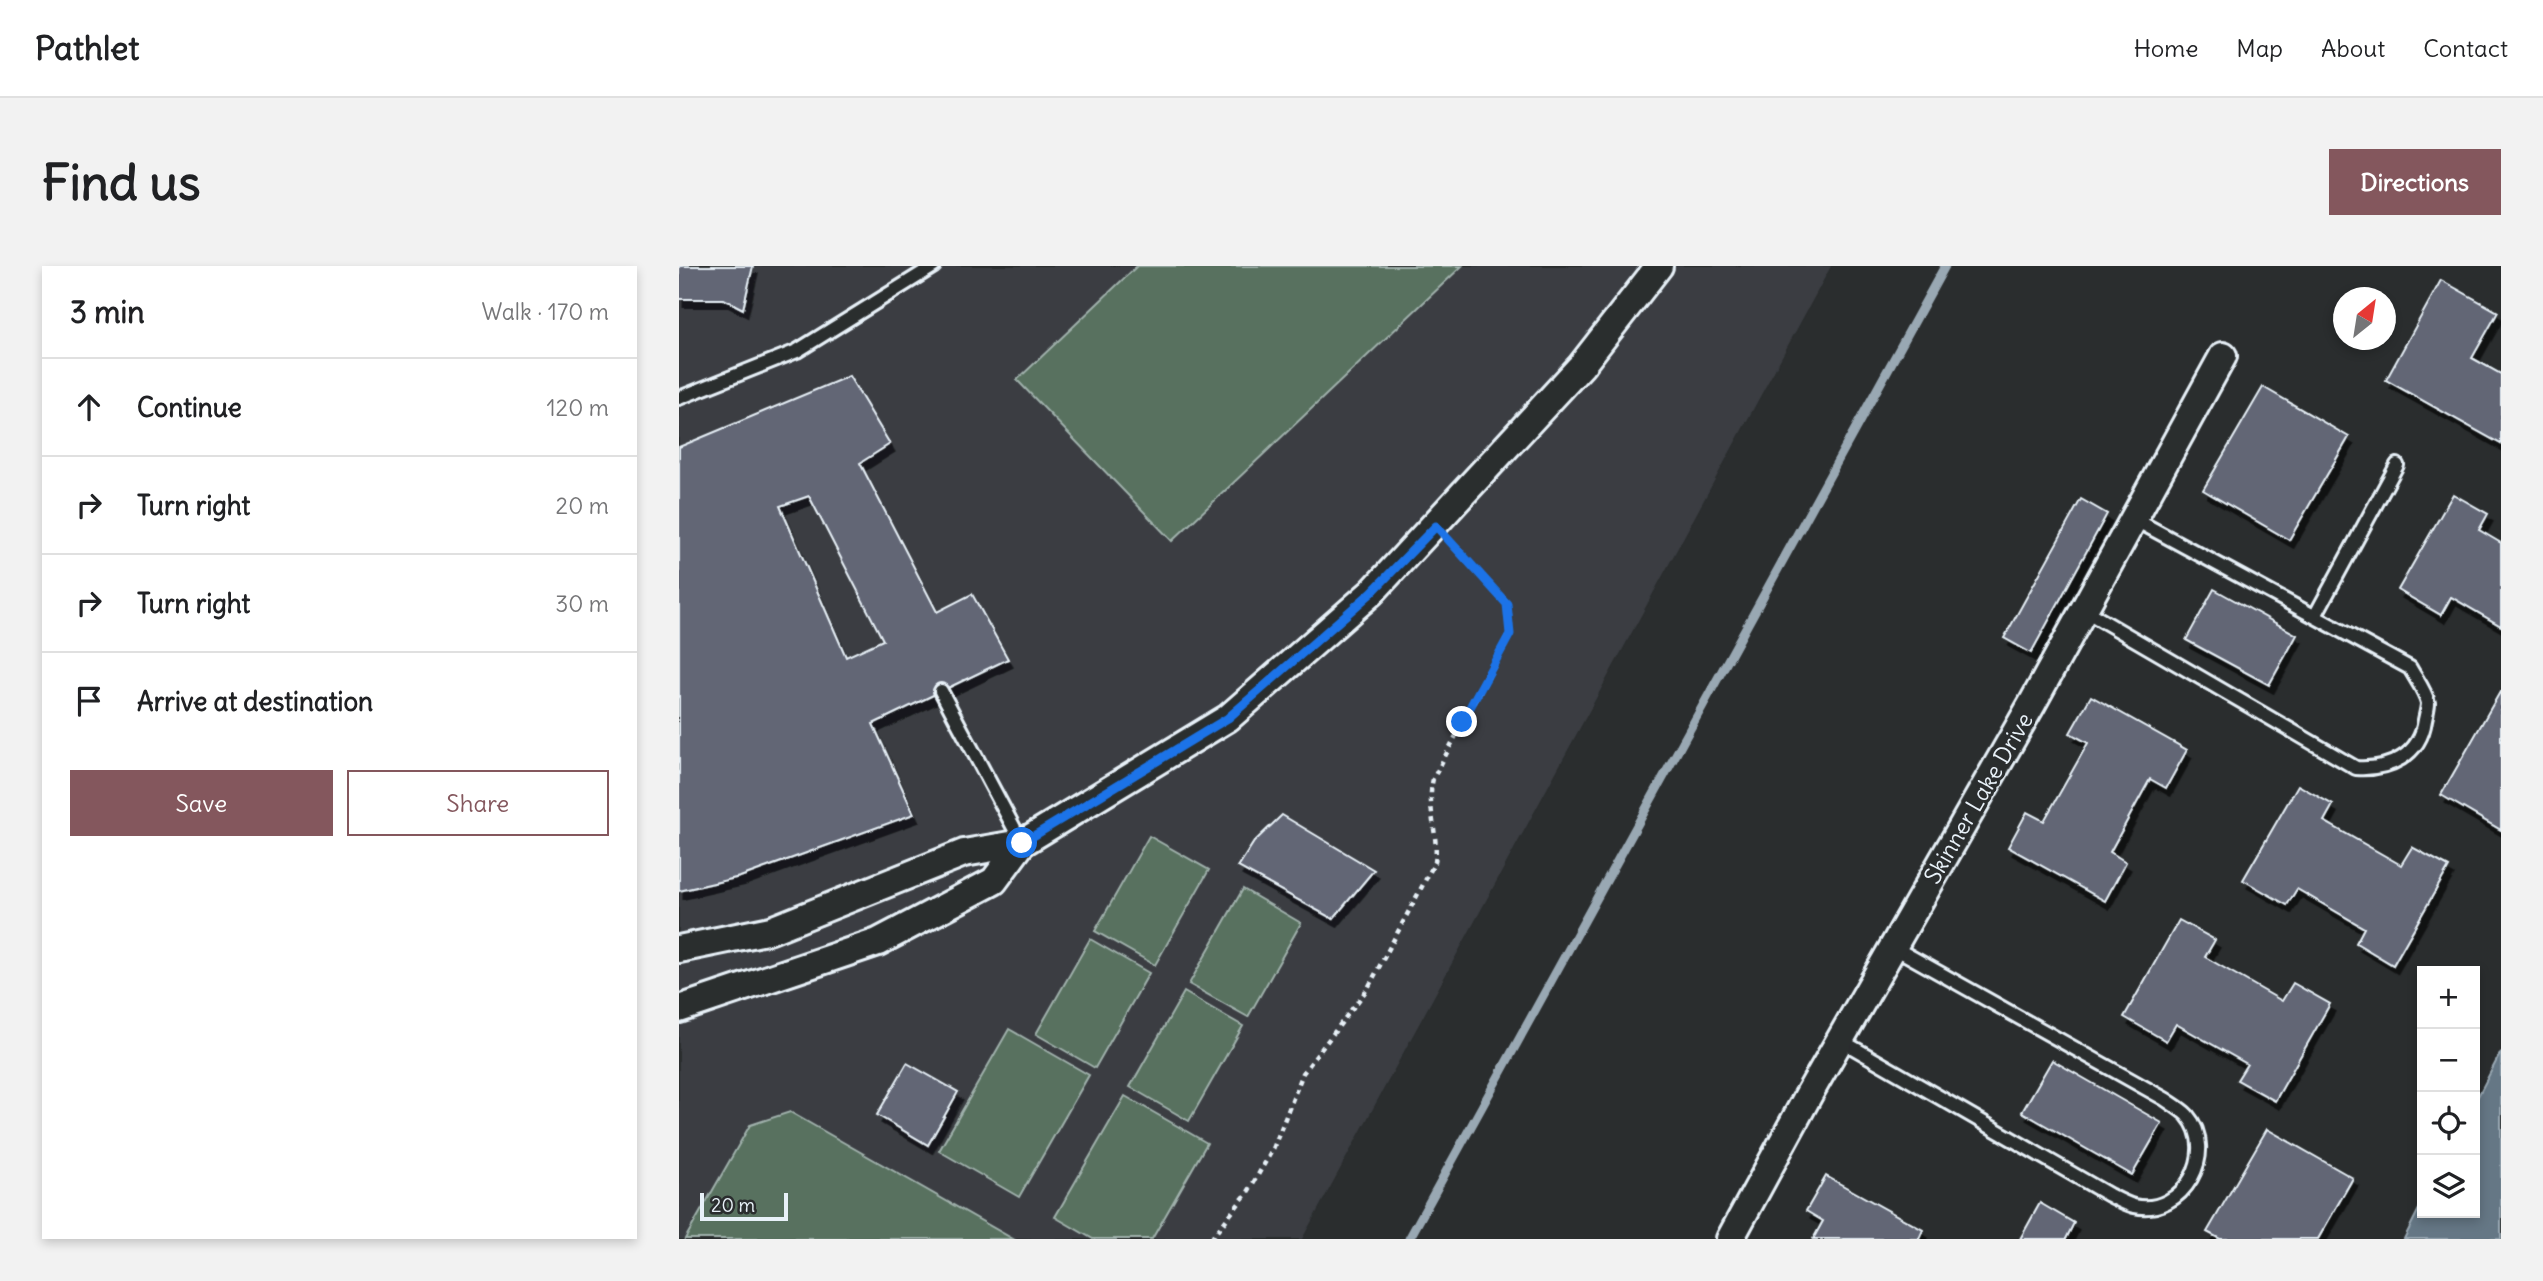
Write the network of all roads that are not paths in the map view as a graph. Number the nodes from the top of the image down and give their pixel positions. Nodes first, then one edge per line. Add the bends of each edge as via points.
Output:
1 (934, 266) edge
2 (1659, 266) edge
3 (2223, 356) dead end
4 (679, 398) edge
5 (2397, 465) dead end
6 (2134, 519) junction
7 (2084, 610) junction
8 (2315, 616) junction
9 (941, 691) dead end
10 (1022, 843) junction
11 (1893, 947) junction
12 (679, 949) edge
13 (679, 1009) edge
14 (1840, 1041) junction
15 (1730, 1239) edge

1 - 4 lane via 797,351
2 - 10 street via 1581,366 1372,592 1228,718
3 - 6 street, Skinner Lake Drive
5 - 8 lane
6 - 7 street, Skinner Lake Drive
6 - 8 lane
7 - 8 lane via 2356,768 2391,765 2408,755 2424,733 2428,704 2410,668
7 - 11 street, Skinner Lake Drive
9 - 10 lane
10 - 12 street via 964,853 771,930
10 - 13 street via 994,881 879,942
11 - 14 street, Skinner Lake Drive
11 - 14 lane via 2187,1115 2200,1151 2190,1182 2171,1200 2135,1206
14 - 15 street, Skinner Lake Drive

